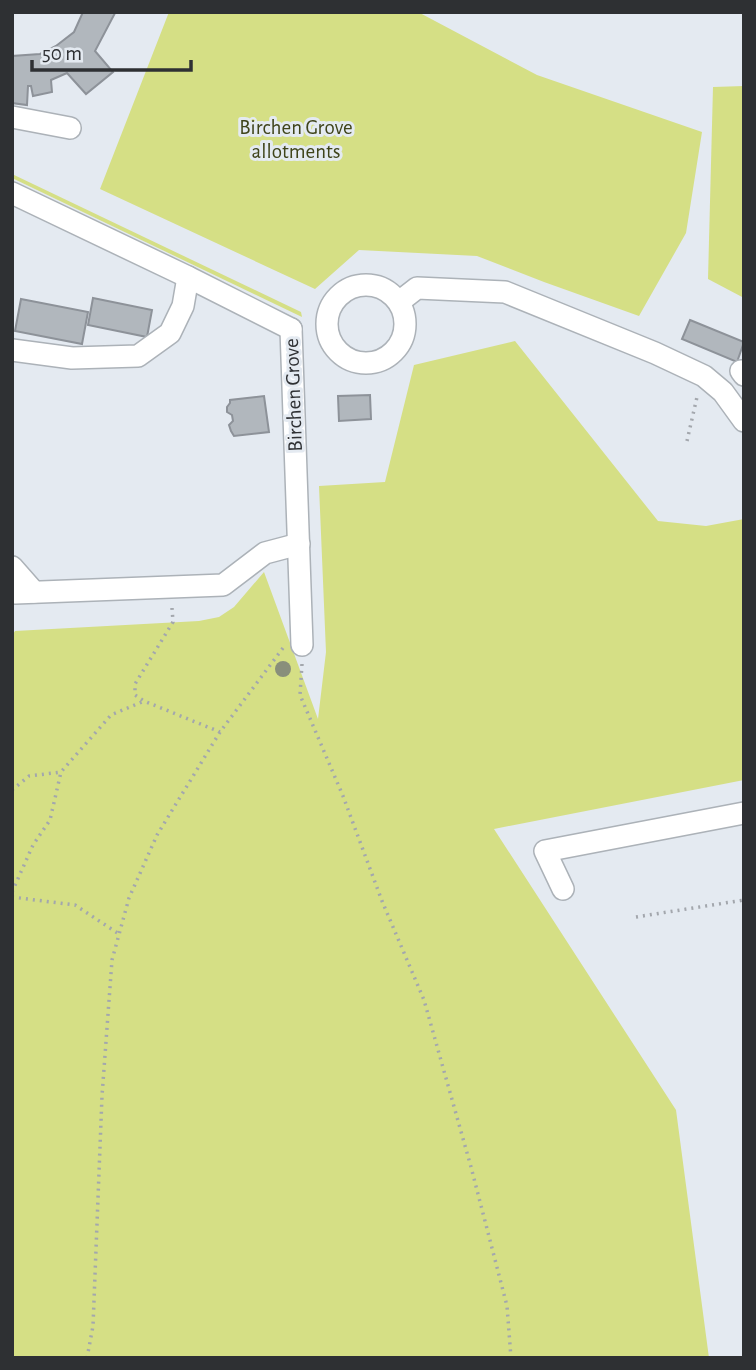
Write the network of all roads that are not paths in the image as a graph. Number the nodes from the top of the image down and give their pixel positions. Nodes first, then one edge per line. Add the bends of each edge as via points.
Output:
1 (12, 117) edge
2 (70, 128) dead end
3 (12, 193) edge
4 (188, 277) junction
5 (399, 302) junction
6 (327, 325) junction
7 (291, 329) junction
8 (12, 351) edge
9 (743, 417) edge
10 (299, 544) junction
11 (12, 567) edge
12 (294, 645) road end
13 (744, 813) edge
14 (563, 889) dead end

1 - 2 street
3 - 4 street, Birchen Grove
4 - 7 street, Birchen Grove
4 - 8 street via 183,306 170,333 138,356 72,359
5 - 6 street via 381,287 358,285 331,305
5 - 6 street via 405,326 402,339 396,350 374,362 361,363 339,352
5 - 9 street via 417,288 505,292 704,376
6 - 7 street
7 - 10 street, Birchen Grove
10 - 11 street via 265,553 223,585 25,592
10 - 12 street, Birchen Grove
13 - 14 street via 545,851

